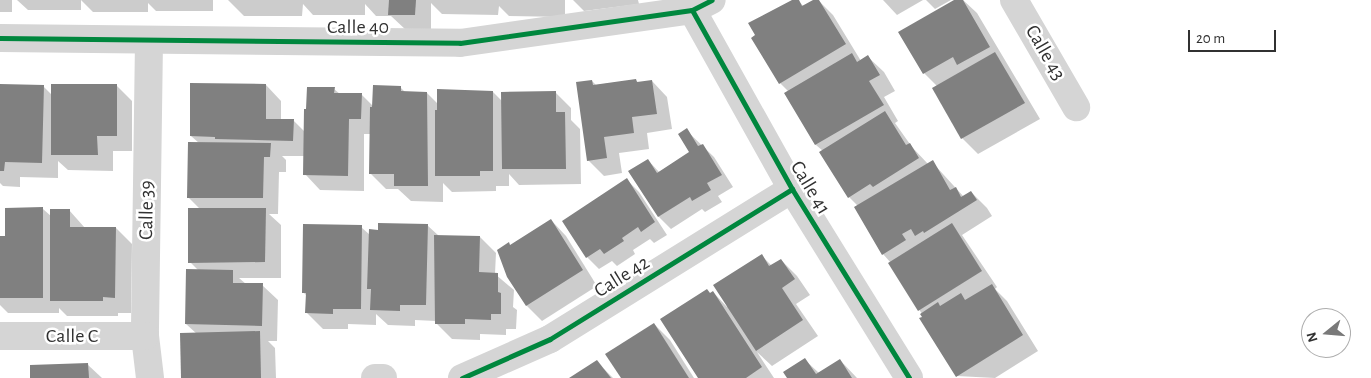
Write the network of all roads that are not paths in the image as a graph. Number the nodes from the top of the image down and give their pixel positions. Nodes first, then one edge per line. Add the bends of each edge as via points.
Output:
1 (1014, 0) edge
2 (702, 5) edge
3 (0, 38) edge
4 (149, 41) junction
5 (1076, 107) dead end
6 (792, 188) junction
7 (0, 336) edge
8 (145, 336) junction
9 (150, 378) edge
10 (376, 378) edge
11 (383, 378) edge
12 (462, 378) edge
13 (908, 378) edge

1 - 5 street, Calle 43
2 - 4 street, Calle 40 via 460,43
2 - 6 street, Calle 41
3 - 4 street, Calle 40
4 - 8 street, Calle 39
6 - 12 street, Calle 42 via 550,339
6 - 13 street, Calle 41
7 - 8 street, Calle C
8 - 9 street, Calle 39
10 - 11 street

